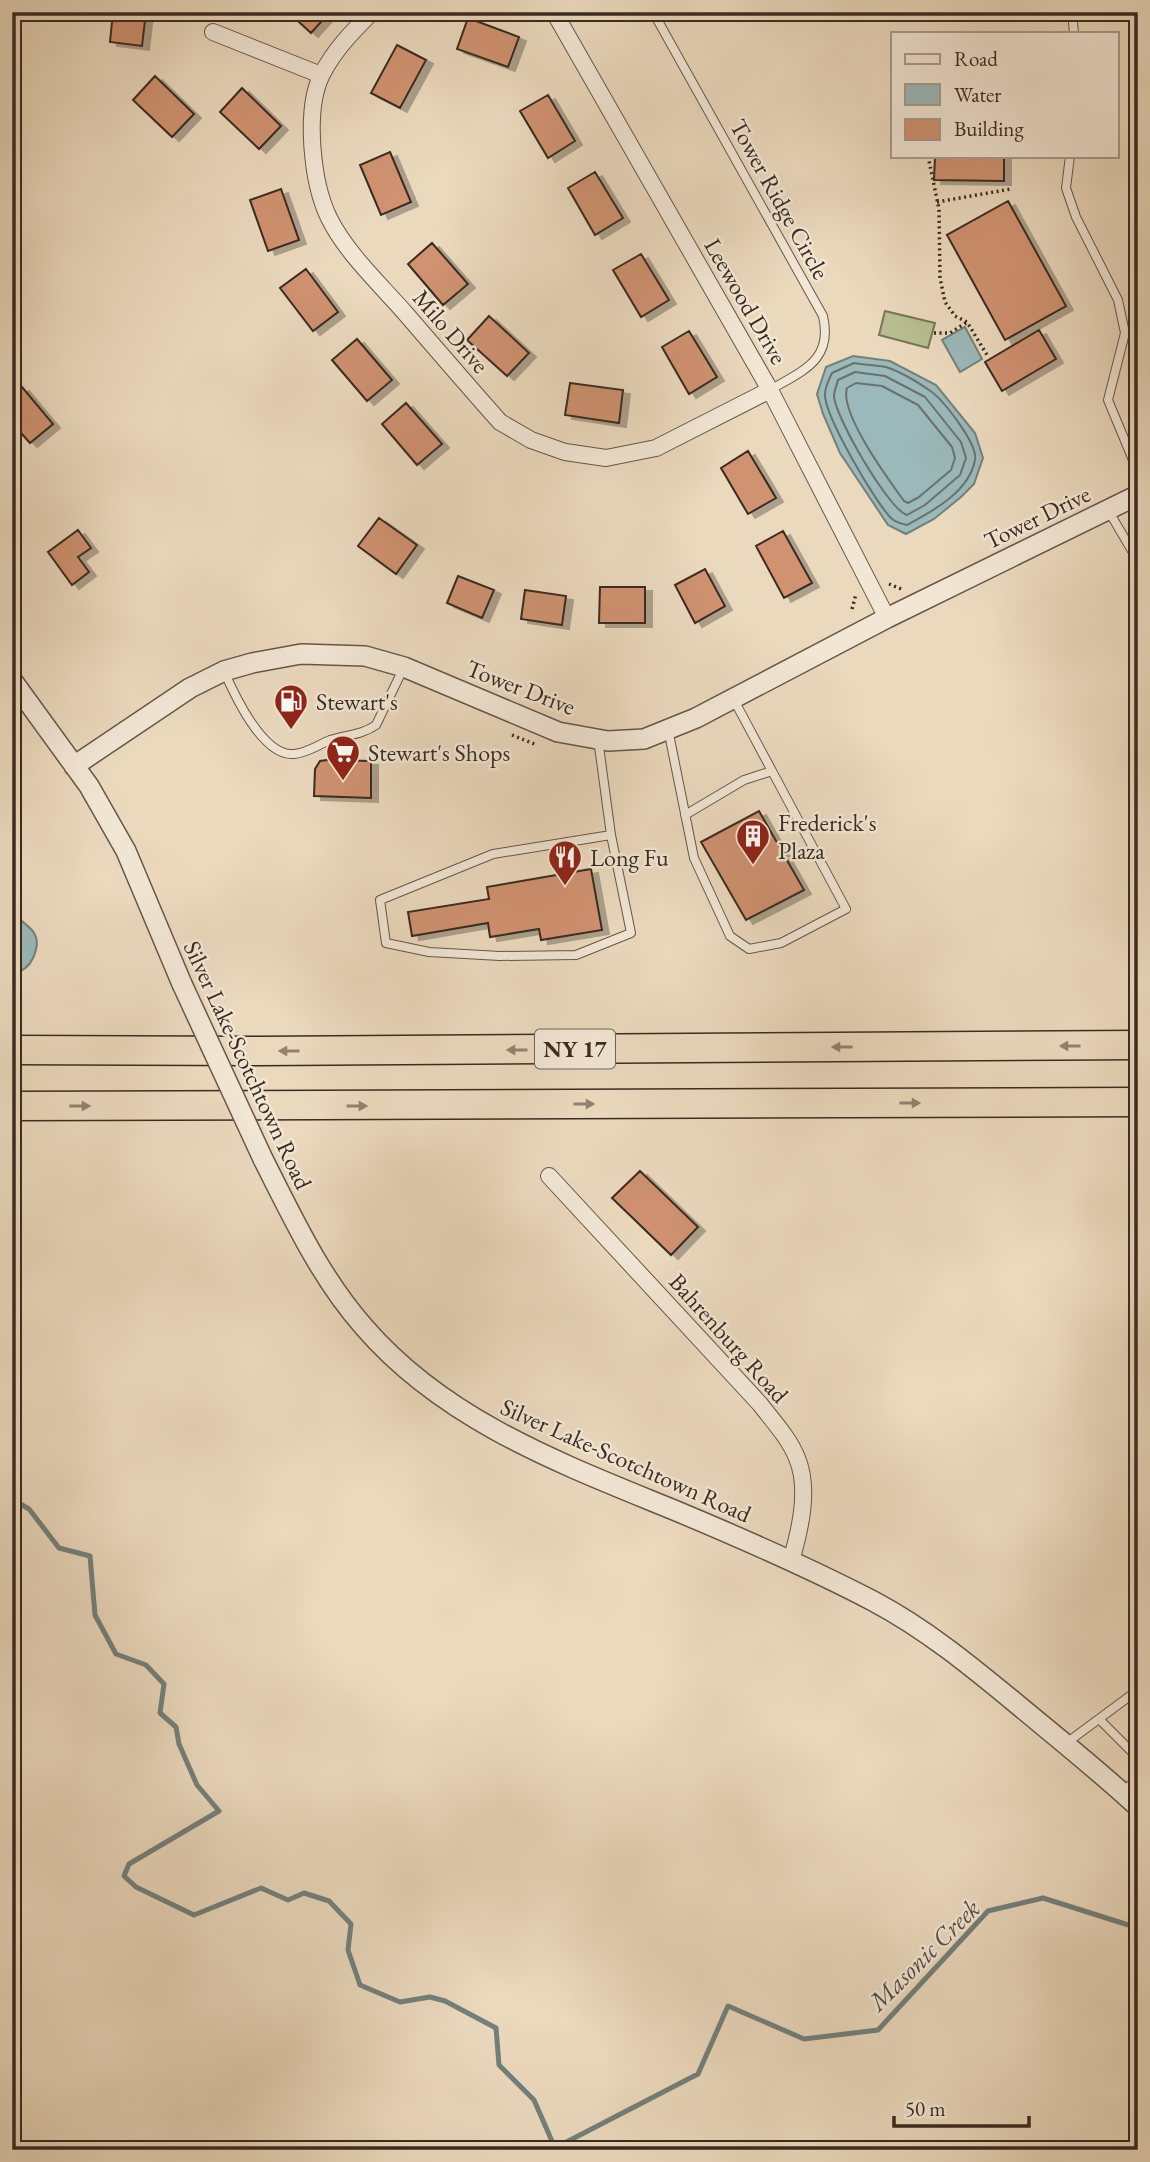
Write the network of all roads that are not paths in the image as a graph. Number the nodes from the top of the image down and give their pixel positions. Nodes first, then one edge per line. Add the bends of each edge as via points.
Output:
1 (372, 12) edge
2 (554, 12) edge
3 (653, 12) edge
4 (1072, 12) edge
5 (213, 32) dead end
6 (1074, 32) edge
7 (321, 75) junction
8 (1070, 158) edge
9 (770, 390) junction
10 (1138, 472) edge
11 (1138, 495) edge
12 (1108, 510) junction
13 (1138, 561) edge
14 (887, 618) junction
15 (404, 667) junction
16 (224, 671) junction
17 (12, 680) edge
18 (734, 699) junction
19 (668, 729) junction
20 (598, 739) junction
21 (74, 766) junction
22 (772, 771) junction
23 (685, 815) junction
24 (611, 835) junction
25 (1138, 1045) edge
26 (12, 1050) edge
27 (1138, 1102) edge
28 (12, 1106) edge
29 (549, 1176) dead end
30 (792, 1560) junction
31 (1138, 1690) edge
32 (1099, 1719) junction
33 (1065, 1744) junction
34 (1138, 1758) edge
35 (1138, 1777) edge
36 (1122, 1793) junction
37 (1138, 1807) edge

1 - 7 street, Milo Drive via 342,42
2 - 9 street, Leewood Drive
3 - 9 lane, Tower Ridge Circle via 823,316 824,349 812,363
4 - 6 lane
5 - 7 street
7 - 9 street, Milo Drive via 314,101 313,157 330,219 353,253 500,422 552,448 606,458 656,448
8 - 10 lane via 1066,188 1118,300 1125,333 1108,400
9 - 14 street, Leewood Drive
11 - 12 street, Tower Drive
12 - 13 lane
12 - 14 street, Tower Drive
14 - 18 street, Tower Drive
15 - 16 street, Tower Drive via 365,656 301,654
15 - 16 lane via 376,725 294,754 279,752 260,734
15 - 20 street, Tower Drive via 558,732
16 - 21 street, Tower Drive via 190,688
17 - 21 street, Silver Lake-Scotchtown Road
18 - 19 street, Tower Drive
18 - 22 lane
19 - 20 street, Tower Drive via 644,738
19 - 23 lane
20 - 24 lane
21 - 30 street, Silver Lake-Scotchtown Road, bridge via 126,851 182,984 315,1260 364,1327 416,1380 508,1438
22 - 23 lane via 744,780
22 - 23 lane via 846,909 781,943 749,948 730,936 694,858
24 - 24 lane via 493,854 380,900 386,943 429,952 576,955 631,933
25 -> 26 highway, NY 17
28 -> 27 highway, NY 17
29 - 30 street, Bahrenburg Road via 743,1385 789,1442 799,1460 802,1481 801,1527
30 - 33 street, Silver Lake-Scotchtown Road via 924,1631
31 - 32 lane
32 - 33 lane
32 - 34 lane
33 - 36 street, Silver Lake-Scotchtown Road
35 - 36 lane
36 - 37 street, Silver Lake-Scotchtown Road

